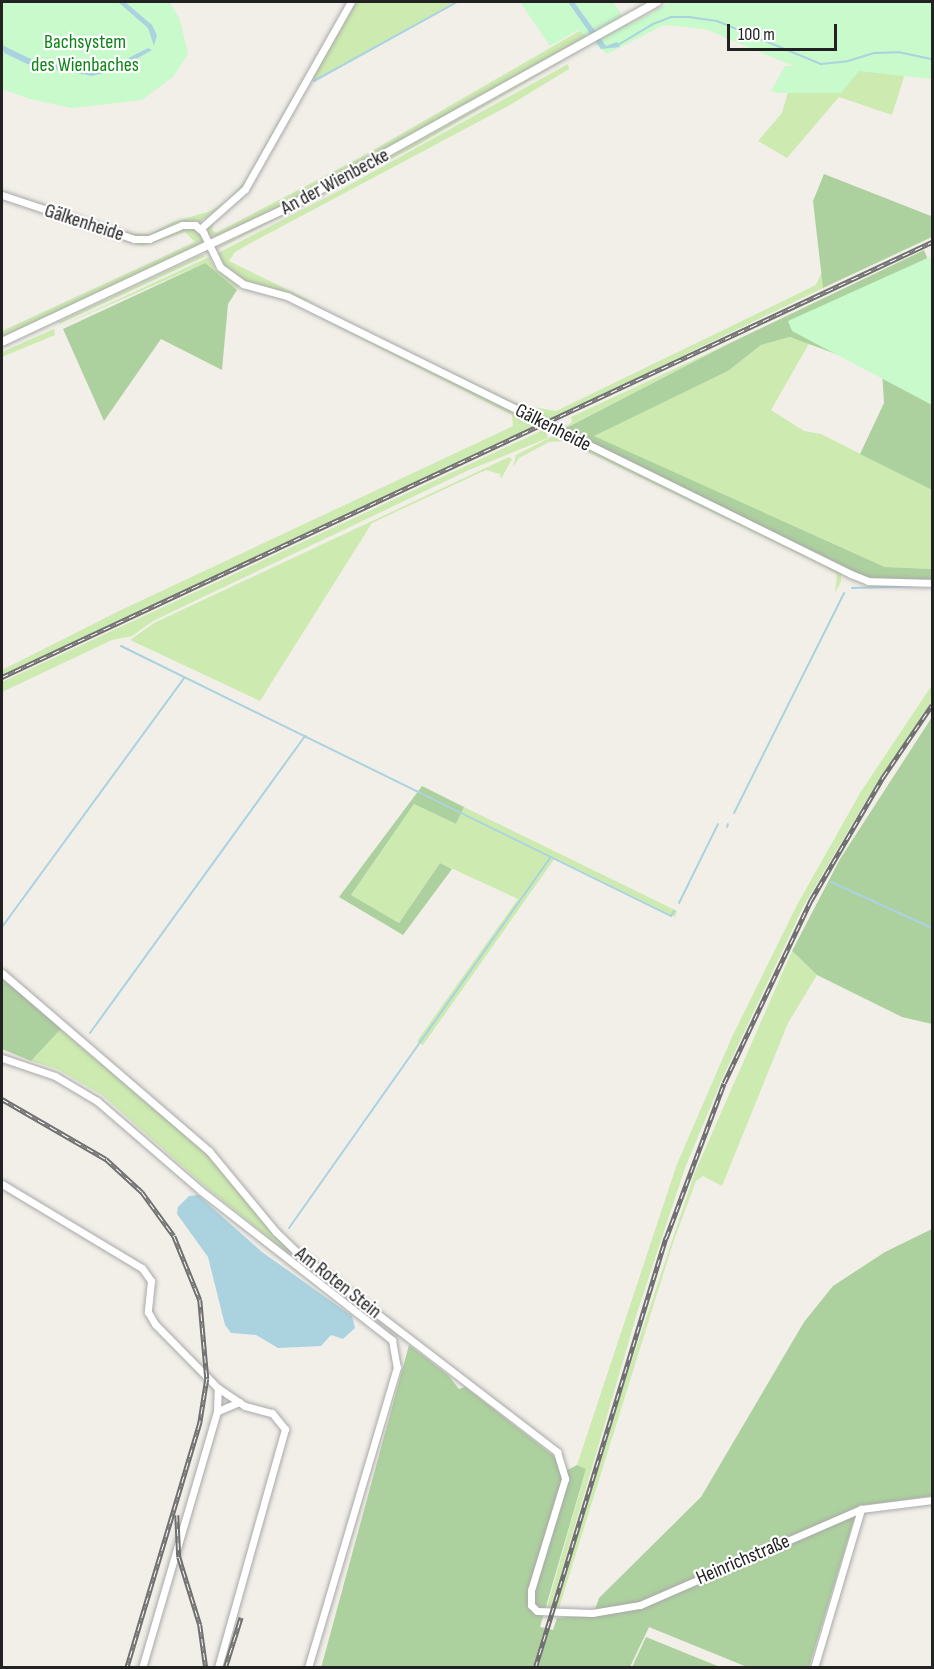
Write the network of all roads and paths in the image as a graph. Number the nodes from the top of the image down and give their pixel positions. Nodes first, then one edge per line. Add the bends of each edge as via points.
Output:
1 (351, 2) edge
2 (657, 2) edge
3 (2, 195) edge
4 (200, 229) junction
5 (210, 247) junction
6 (2, 342) edge
7 (933, 583) edge
8 (2, 972) edge
9 (2, 1058) edge
10 (2, 1184) edge
11 (218, 1388) junction
12 (239, 1402) junction
13 (217, 1412) junction
14 (933, 1500) edge
15 (861, 1509) junction
16 (551, 1613) joint
17 (142, 1668) edge
18 (218, 1668) edge
19 (308, 1668) edge
20 (814, 1668) edge

1 - 4 street via 244,189
2 - 5 street, An der Wienbecke via 368,166
3 - 4 street, Gälkenheide via 134,239 149,239 182,225
4 - 5 street, Gälkenheide
5 - 6 street, An der Wienbecke
5 - 7 street, Gälkenheide via 220,267 233,279 287,296 851,574 868,581
8 - 16 street, Am Roten Stein via 209,1151 298,1253 556,1452 563,1464 564,1486 530,1594 534,1609
9 - 19 street via 55,1076 97,1101 200,1190 392,1340 397,1367
10 - 11 street via 142,1268 151,1281 148,1312 155,1324
11 - 12 street
11 - 13 street
12 - 13 street
12 - 18 street via 272,1413 285,1429
13 - 17 street
14 - 15 street, Heinrichstraße
15 - 16 street, Heinrichstraße via 640,1605 592,1613
15 - 20 street

